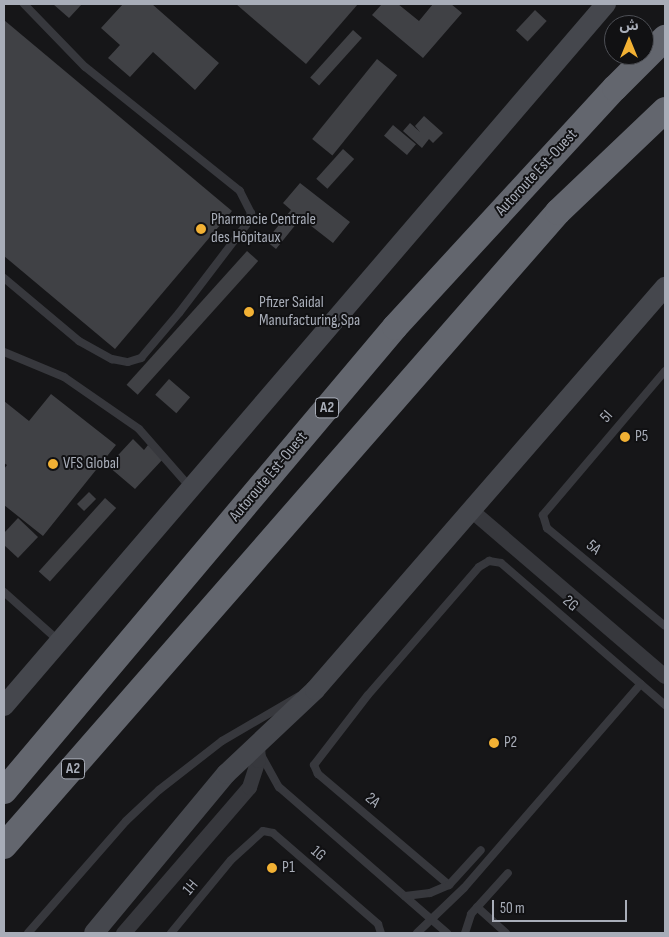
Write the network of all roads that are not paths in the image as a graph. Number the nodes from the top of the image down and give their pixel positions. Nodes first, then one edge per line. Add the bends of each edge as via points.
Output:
1 (24, 4) edge
2 (606, 4) edge
3 (665, 38) edge
4 (661, 114) edge
5 (4, 278) edge
6 (665, 287) edge
7 (4, 352) edge
8 (665, 370) edge
9 (569, 482) joint
10 (192, 489) junction
11 (471, 510) junction
12 (4, 592) edge
13 (665, 626) edge
14 (60, 643) junction
15 (665, 676) edge
16 (641, 684) junction
17 (315, 690) junction
18 (665, 705) edge
19 (4, 706) edge
20 (341, 730) joint
21 (257, 746) junction
22 (4, 791) edge
23 (4, 846) edge
24 (481, 850) dead end
25 (231, 860) joint
26 (508, 873) dead end
27 (449, 885) junction
28 (404, 896) junction
29 (477, 907) junction
30 (432, 920) junction
31 (28, 933) edge
32 (94, 933) edge
33 (123, 933) edge
34 (171, 933) edge
35 (381, 933) edge
36 (417, 933) edge
37 (448, 933) edge
38 (465, 933) edge
39 (506, 933) edge

1 - 5 lane via 85,67 240,191 251,213 246,225 141,358 128,362 112,359 80,341
2 - 10 main road
3 - 22 highway, Autoroute Est-Ouest / A2 via 395,327
4 - 23 highway, A2 via 558,212
6 - 11 main road
7 - 10 lane via 64,377 139,429
8 - 9 lane, 5I
9 - 13 lane, 5A via 544,510 544,524
10 - 14 main road
11 - 15 street
11 - 17 main road
12 - 14 lane
14 - 19 main road
16 - 18 lane, 2G
16 - 20 lane, 2G via 501,563 484,563
16 - 30 lane via 464,888
17 - 21 main road
17 - 31 lane via 291,699 230,736 158,790 139,807
20 - 27 lane, 2A via 315,762 316,771
21 - 28 lane via 265,767 279,788
21 - 32 main road via 226,774
21 - 33 street via 258,760 250,787
24 - 27 lane
25 - 34 lane, 1H
25 - 35 lane, 1G via 259,833 272,833 378,924
26 - 29 lane
27 - 28 lane via 430,894
28 - 30 lane
29 - 38 lane
29 - 39 lane
30 - 36 lane
30 - 37 lane

